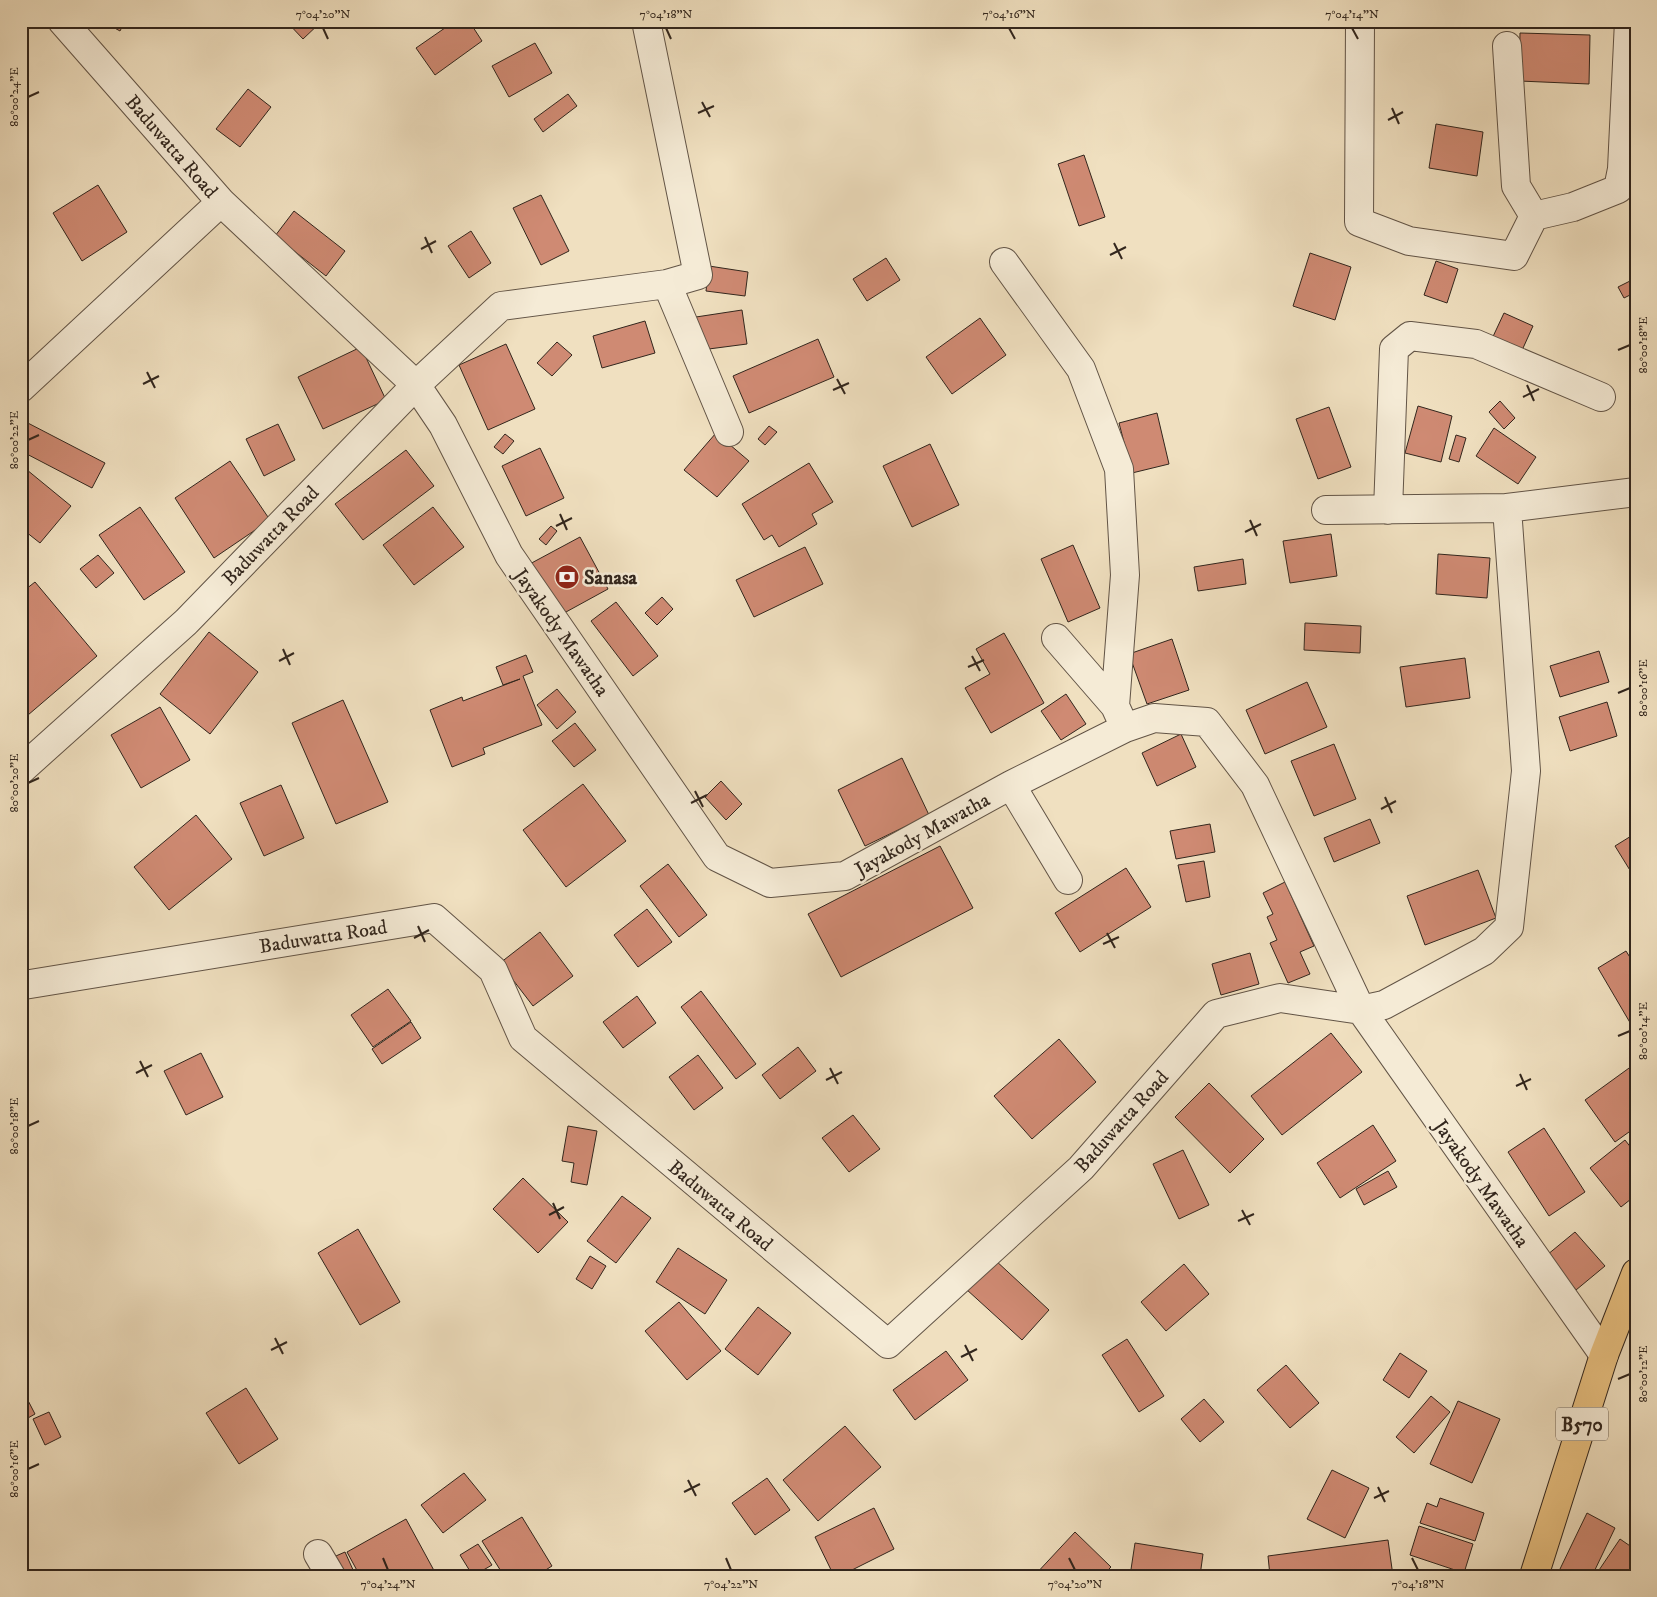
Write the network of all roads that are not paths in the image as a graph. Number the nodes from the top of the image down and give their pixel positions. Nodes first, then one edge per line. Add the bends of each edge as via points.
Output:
1 (62, 21) edge
2 (646, 21) edge
3 (1360, 21) edge
4 (1629, 21) edge
5 (1507, 46) dead end
6 (221, 202) junction
7 (1534, 216) junction
8 (1004, 262) dead end
9 (667, 284) junction
10 (21, 388) edge
11 (410, 392) junction
12 (1601, 397) dead end
13 (730, 432) dead end
14 (1636, 492) edge
15 (1507, 508) junction
16 (1326, 510) dead end
17 (1388, 510) junction
18 (1056, 638) dead end
19 (1120, 717) junction
20 (21, 770) edge
21 (1011, 785) junction
22 (1068, 880) dead end
23 (21, 983) edge
24 (1372, 1008) junction
25 (1635, 1276) edge
26 (1604, 1355) junction
27 (1534, 1576) edge

1 - 6 street, Baduwatta Road
2 - 9 street, Baduwatta Road via 698,275
3 - 7 street via 1359,222 1409,241 1514,256
4 - 7 street via 1622,170 1618,189 1573,208
5 - 7 street via 1516,186
6 - 10 street, Baduwatta Road
6 - 11 street, Jayakody Mawatha
8 - 19 street via 1081,369 1119,469 1125,576
9 - 11 street, Baduwatta Road via 501,306
9 - 13 street
11 - 20 street, Baduwatta Road via 186,622
11 - 21 street, Jayakody Mawatha via 443,425 509,555 717,857 770,883 845,876
12 - 17 street via 1476,344 1410,336 1394,349
14 - 15 street
15 - 17 street
15 - 24 street via 1526,771 1508,927 1484,951
16 - 17 street
18 - 19 street
19 - 21 street, Jayakody Mawatha
19 - 24 street, Jayakody Mawatha via 1207,722 1256,785
21 - 22 street
23 - 24 street, Baduwatta Road via 434,918 492,970 523,1038 888,1344 1082,1168 1216,1014 1280,998
24 - 26 street, Jayakody Mawatha
25 - 26 main road, B570
26 - 27 main road, B570

